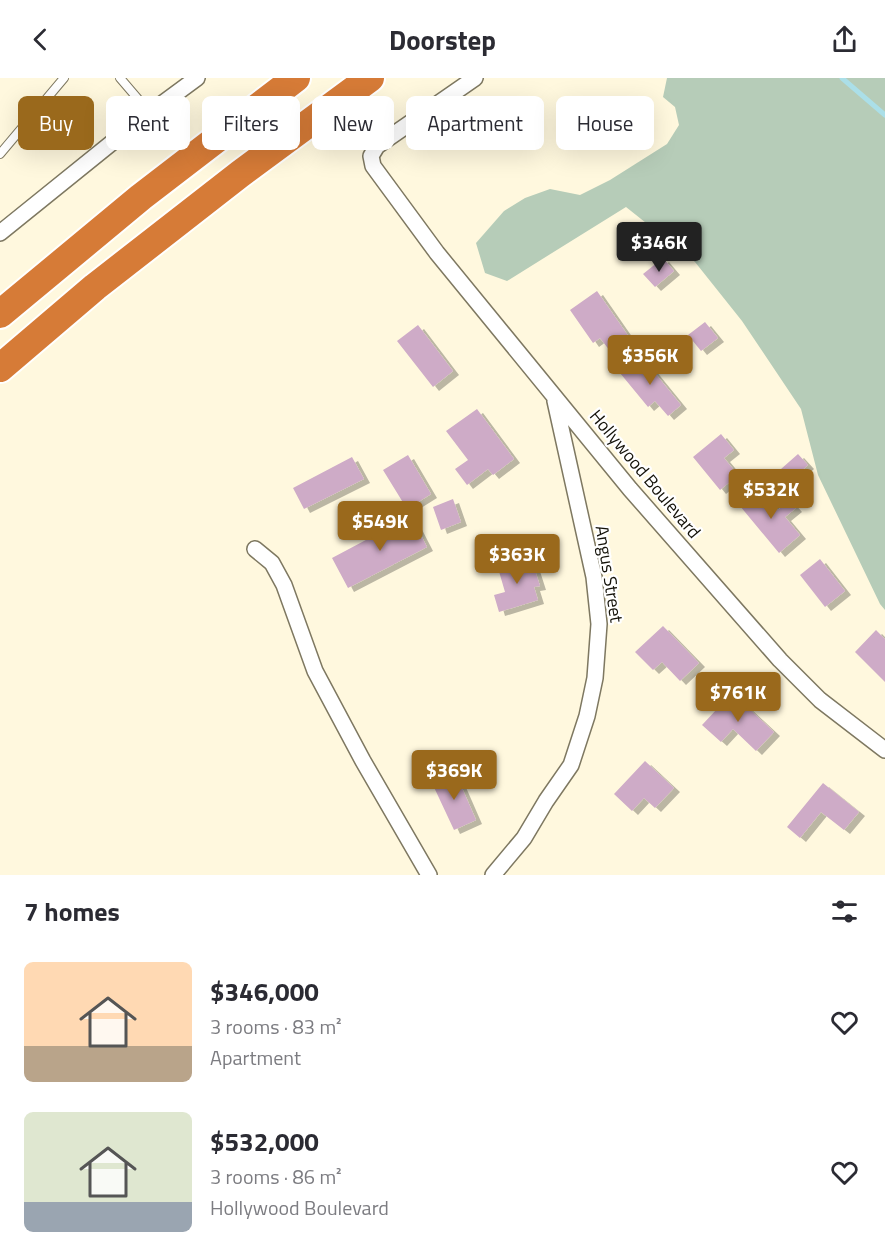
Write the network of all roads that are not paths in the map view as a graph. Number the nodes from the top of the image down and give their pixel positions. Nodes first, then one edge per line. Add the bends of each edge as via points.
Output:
1 (64, 78) edge
2 (120, 78) edge
3 (197, 78) edge
4 (296, 78) edge
5 (370, 78) edge
6 (475, 78) edge
7 (135, 96) edge
8 (173, 96) edge
9 (106, 148) edge
10 (0, 154) edge
11 (0, 233) edge
12 (0, 314) edge
13 (0, 368) edge
14 (554, 397) junction
15 (255, 549) dead end
16 (885, 750) edge
17 (429, 875) edge
18 (493, 875) edge

1 - 10 lane
2 - 7 lane
3 - 8 street
4 - 12 highway via 141,197
5 - 13 highway via 131,259
6 - 14 street, Hollywood Boulevard via 376,146 371,156 373,166 437,253
9 - 11 street
14 - 16 street, Hollywood Boulevard via 780,660 820,700
14 - 18 street, Angus Street via 594,577 599,624 595,678 571,765 524,838
15 - 17 street via 272,563 284,585 315,671

